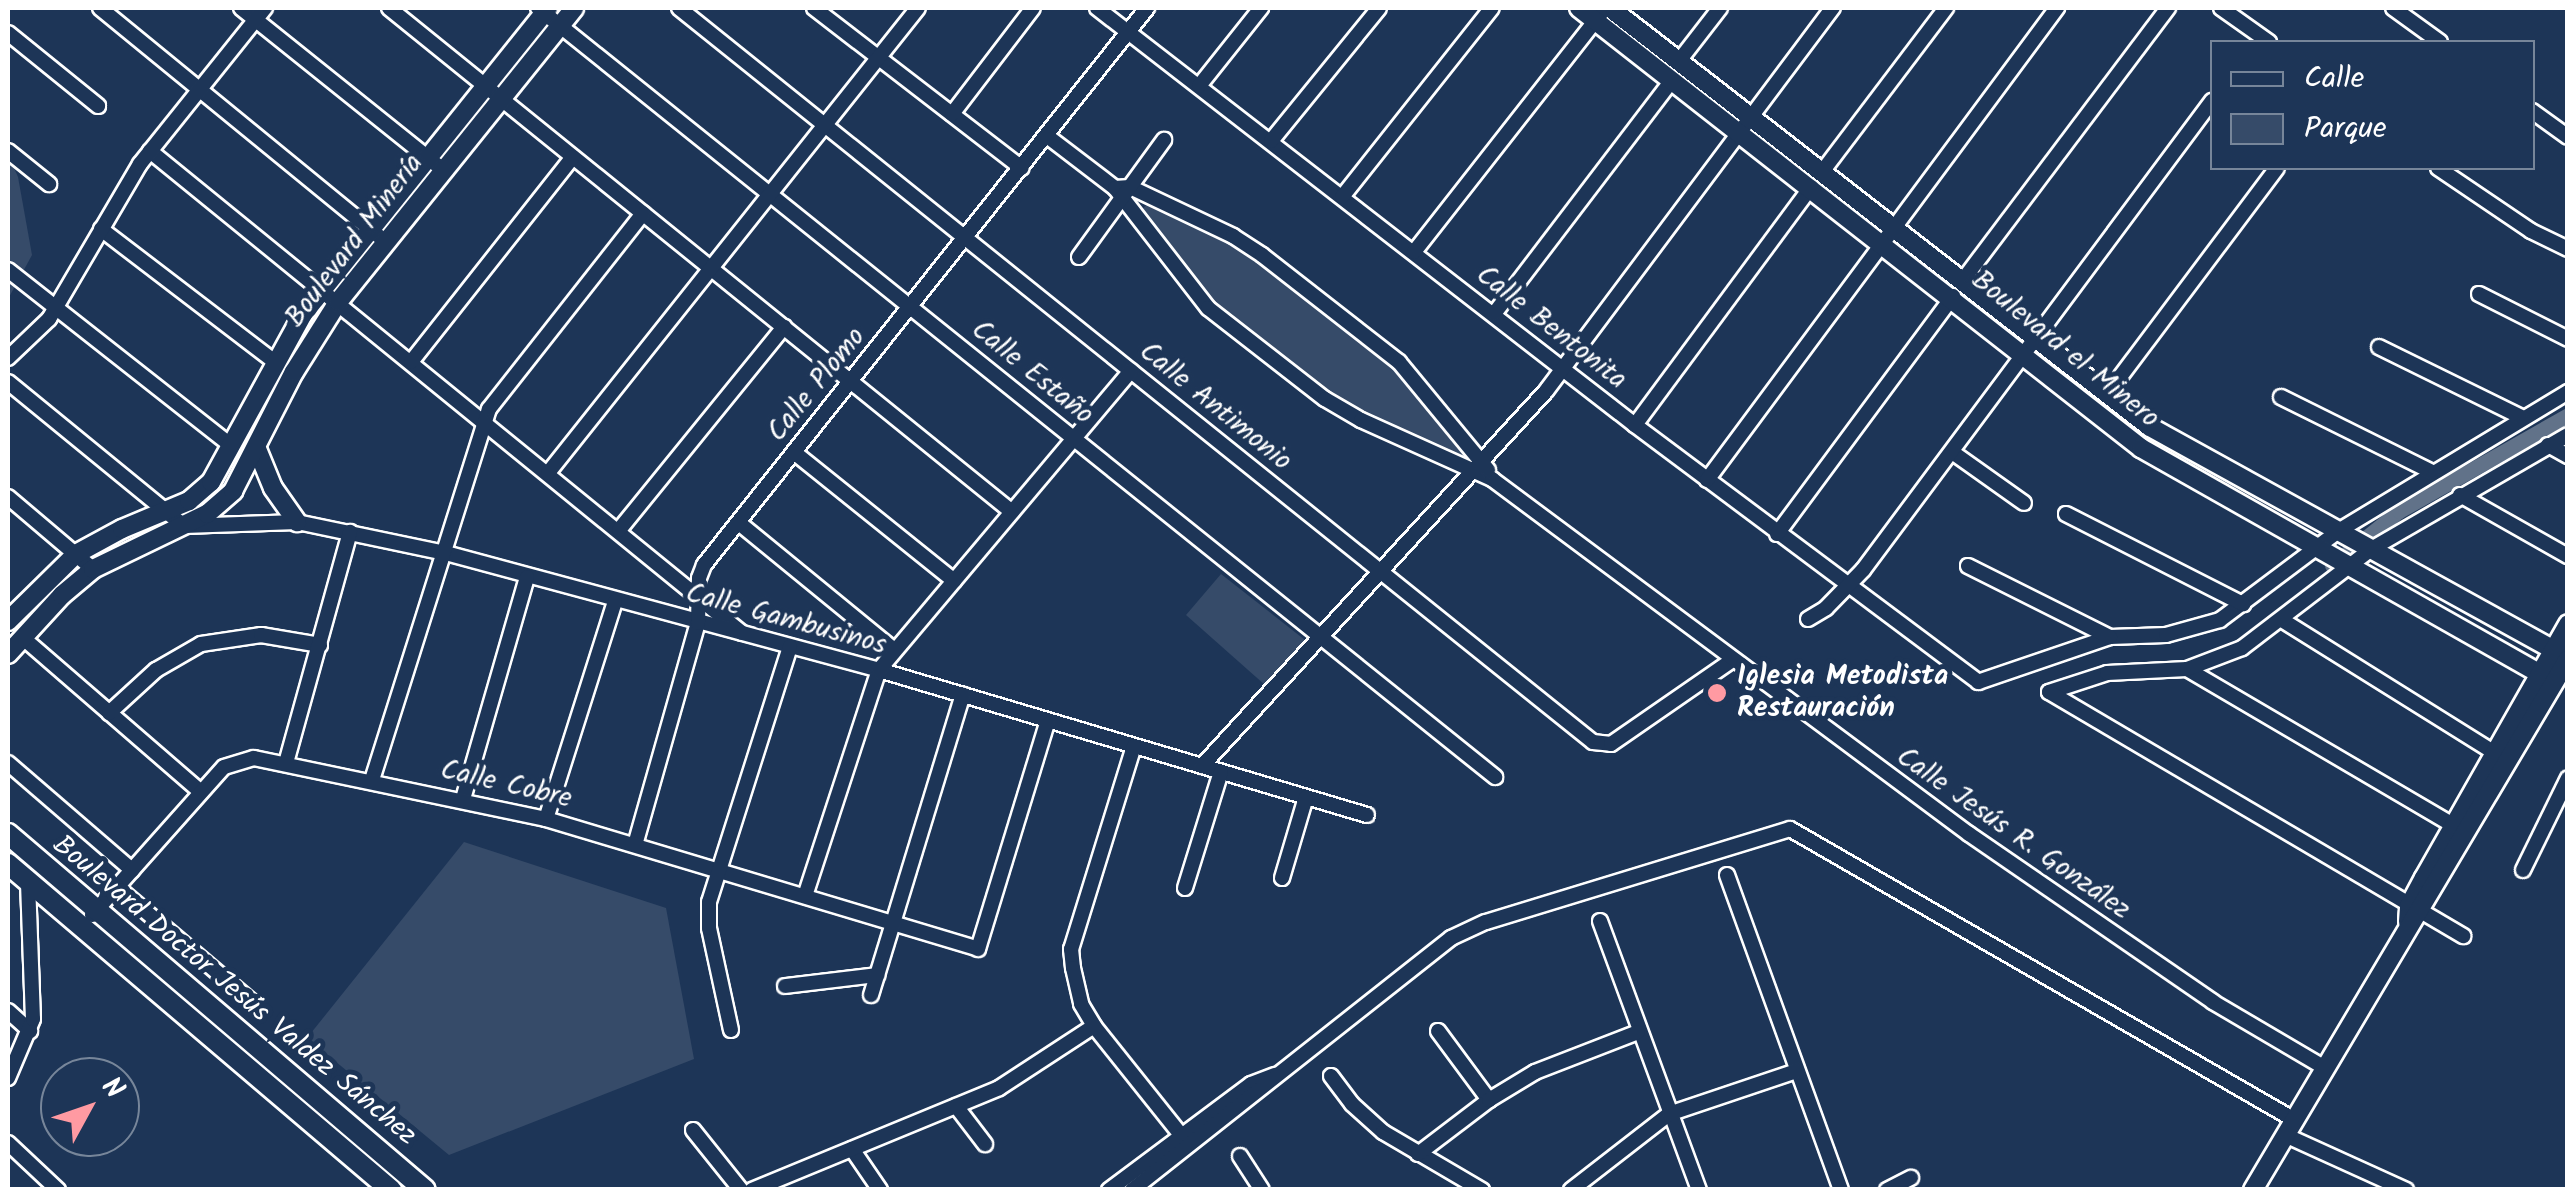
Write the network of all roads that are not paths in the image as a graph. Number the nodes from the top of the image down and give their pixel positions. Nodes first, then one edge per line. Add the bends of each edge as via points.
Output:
1 (100, 8) edge
2 (241, 8) edge
3 (389, 8) edge
4 (574, 8) edge
5 (678, 8) edge
6 (814, 8) edge
7 (918, 8) edge
8 (1034, 8) edge
9 (1097, 8) edge
10 (1147, 8) edge
11 (1261, 8) edge
12 (1379, 8) edge
13 (1492, 8) edge
14 (1579, 8) edge
15 (1720, 8) edge
16 (1834, 8) edge
17 (1946, 8) edge
18 (2057, 8) edge
19 (2168, 8) edge
20 (2222, 8) edge
21 (2392, 8) edge
22 (543, 9) edge
23 (1603, 12) edge
24 (260, 13) edge
25 (560, 25) junction
26 (1128, 31) junction
27 (8, 34) edge
28 (2262, 40) edge
29 (2437, 40) edge
30 (879, 57) junction
31 (1679, 61) junction
32 (1672, 80) junction
33 (485, 85) junction
34 (1199, 86) junction
35 (200, 89) junction
36 (501, 98) junction
37 (2210, 104) edge
38 (98, 106) dead end
39 (2535, 113) edge
40 (952, 114) junction
41 (825, 126) junction
42 (1746, 126) junction
43 (1048, 136) junction
44 (2568, 137) edge
45 (1164, 140) dead end
46 (1271, 141) junction
47 (8, 150) edge
48 (150, 151) junction
49 (427, 157) junction
50 (573, 157) junction
51 (1022, 168) junction
52 (443, 170) junction
53 (2275, 170) edge
54 (2441, 170) edge
55 (1816, 180) junction
56 (48, 184) dead end
57 (1122, 192) junction
58 (770, 195) junction
59 (1342, 196) junction
60 (643, 213) junction
61 (369, 228) junction
62 (102, 229) junction
63 (1888, 234) junction
64 (966, 239) junction
65 (386, 242) junction
66 (2568, 249) edge
67 (1414, 252) junction
68 (1079, 257) dead end
69 (712, 269) junction
70 (8, 270) edge
71 (322, 288) junction
72 (1958, 288) junction
73 (2478, 294) dead end
74 (50, 302) junction
75 (338, 302) junction
76 (911, 308) junction
77 (1494, 314) junction
78 (784, 327) junction
79 (2037, 338) junction
80 (2568, 339) edge
81 (2379, 347) dead end
82 (2026, 353) junction
83 (8, 358) edge
84 (275, 362) junction
85 (411, 362) junction
86 (1564, 369) junction
87 (1131, 372) junction
88 (8, 382) edge
89 (852, 382) junction
90 (2568, 392) edge
91 (2108, 393) junction
92 (2281, 397) dead end
93 (254, 402) junction
94 (274, 412) junction
95 (2521, 417) junction
96 (484, 420) junction
97 (1635, 425) junction
98 (2568, 435) edge
99 (1074, 439) junction
100 (2548, 444) junction
101 (232, 446) junction
102 (258, 449) junction
103 (1952, 452) junction
104 (795, 453) junction
105 (2568, 456) edge
106 (1478, 468) junction
107 (548, 472) junction
108 (2432, 472) junction
109 (1708, 480) junction
110 (2460, 495) junction
111 (8, 497) edge
112 (2024, 503) dead end
113 (166, 512) junction
114 (1012, 512) junction
115 (2066, 514) dead end
116 (297, 522) junction
117 (739, 522) junction
118 (184, 526) junction
119 (619, 530) junction
120 (350, 532) junction
121 (1777, 534) junction
122 (2358, 540) junction
123 (446, 553) junction
124 (76, 554) junction
125 (2340, 556) junction
126 (2568, 556) edge
127 (1968, 566) dead end
128 (94, 568) junction
129 (1381, 572) junction
130 (526, 577) junction
131 (954, 580) junction
132 (1849, 587) junction
133 (700, 595) junction
134 (615, 602) junction
135 (2243, 604) junction
136 (1808, 619) dead end
137 (2282, 620) junction
138 (8, 621) edge
139 (698, 623) junction
140 (2568, 624) edge
141 (746, 636) junction
142 (22, 637) junction
143 (2110, 637) junction
144 (1320, 638) junction
145 (320, 645) junction
146 (790, 647) junction
147 (894, 650) junction
148 (8, 654) edge
149 (2563, 656) edge
150 (1731, 661) junction
151 (2187, 669) junction
152 (879, 670) junction
153 (2553, 680) edge
154 (964, 695) junction
155 (108, 713) junction
156 (1048, 720) junction
157 (1134, 746) junction
158 (2492, 751) junction
159 (286, 762) junction
160 (8, 763) edge
161 (1202, 766) junction
162 (1221, 772) junction
163 (1495, 777) dead end
164 (2568, 778) edge
165 (372, 780) junction
166 (200, 792) junction
167 (1306, 797) junction
168 (463, 799) junction
169 (1368, 815) dead end
170 (546, 819) junction
171 (2452, 825) junction
172 (8, 834) edge
173 (635, 845) junction
174 (8, 864) edge
175 (132, 870) junction
176 (2523, 870) dead end
177 (718, 871) junction
178 (1727, 875) dead end
179 (1282, 878) dead end
180 (28, 881) junction
181 (117, 887) junction
182 (1185, 888) dead end
183 (805, 896) junction
184 (97, 910) junction
185 (2412, 914) junction
186 (1600, 921) dead end
187 (893, 924) junction
188 (82, 927) junction
189 (2464, 936) dead end
190 (877, 976) junction
191 (786, 986) dead end
192 (871, 995) dead end
193 (258, 1007) dead end
194 (8, 1011) edge
195 (1094, 1026) junction
196 (731, 1030) dead end
197 (30, 1031) junction
198 (1438, 1031) dead end
199 (1638, 1032) junction
200 (2325, 1068) junction
201 (1797, 1071) junction
202 (1276, 1074) junction
203 (1332, 1076) dead end
204 (8, 1078) edge
205 (1490, 1100) junction
206 (956, 1106) junction
207 (1669, 1114) junction
208 (2289, 1127) junction
209 (693, 1130) dead end
210 (1181, 1136) junction
211 (8, 1144) edge
212 (985, 1144) dead end
213 (852, 1150) junction
214 (1418, 1154) junction
215 (1240, 1156) dead end
216 (1911, 1178) dead end
217 (1136, 1184) edge
218 (423, 1188) edge
219 (58, 1190) edge
220 (390, 1190) edge
221 (741, 1190) edge
222 (752, 1190) edge
223 (880, 1190) edge
224 (1109, 1190) edge
225 (1262, 1190) edge
226 (1482, 1190) edge
227 (1571, 1190) edge
228 (1698, 1190) edge
229 (1841, 1190) edge
230 (1887, 1190) edge
231 (2253, 1190) edge
232 (2406, 1190) edge

1 - 35 street
2 - 24 street
3 - 33 street
4 - 25 street, Boulevard Minería
5 - 41 street, Calle Antimonio
6 - 30 street
7 - 30 street
8 - 40 street
9 - 26 street, Calle Bentonita
10 - 26 street, Calle Plomo
11 - 34 street
12 - 46 street
13 - 59 street
14 - 23 street, Boulevard el Minero
15 - 31 street
16 - 42 street
17 - 55 street
18 - 63 street
19 - 72 street
20 - 28 street
21 - 29 street
22 - 25 street, Calle Estaño
22 - 33 street, Boulevard Minería
23 - 31 street, Boulevard el Minero
23 - 32 street, Boulevard el Minero
23 - 67 street
24 - 35 street
24 - 49 street
25 - 36 street, Boulevard Minería
25 - 58 street, Calle Estaño
26 - 34 street, Calle Bentonita
26 - 43 street, Calle Plomo
27 - 38 street
30 - 40 street
30 - 41 street
31 - 42 street, Boulevard el Minero
32 - 42 street, Boulevard el Minero
32 - 77 street
33 - 36 street
33 - 49 street, Boulevard Minería
34 - 46 street, Calle Bentonita
35 - 48 street
35 - 61 street
36 - 50 street
36 - 52 street, Boulevard Minería
37 - 79 street
39 - 44 street
40 - 51 street
41 - 58 street
41 - 64 street, Calle Antimonio
42 - 55 street, Boulevard el Minero
42 - 86 street
43 - 51 street, Calle Plomo
43 - 57 street, Calle Jesús R. González
45 - 57 street
46 - 59 street, Calle Bentonita
47 - 56 street
48 - 62 street
48 - 71 street
49 - 52 street
49 - 61 street, Boulevard Minería
50 - 60 street
50 - 85 street
51 - 64 street, Calle Plomo
52 - 65 street, Boulevard Minería
53 - 91 street
54 - 66 street
55 - 63 street, Boulevard el Minero
55 - 97 street
57 - 68 street
57 - 106 street, Calle Jesús R. González via 1248,245 1382,347
57 - 106 street, Calle Jesús R. González via 1208,308 1325,399
58 - 69 street
58 - 76 street, Calle Estaño
59 - 67 street, Calle Bentonita
60 - 69 street
60 - 96 street
61 - 65 street
61 - 71 street, Boulevard Minería
62 - 74 street
62 - 84 street
63 - 72 street, Boulevard el Minero
63 - 109 street
64 - 76 street, Calle Plomo
64 - 87 street, Calle Antimonio
65 - 75 street, Boulevard Minería
67 - 77 street, Calle Bentonita
69 - 78 street
69 - 107 street
70 - 74 street
71 - 75 street
71 - 84 street, Boulevard Minería
72 - 79 street, Boulevard el Minero
72 - 82 street, Boulevard el Minero
72 - 121 street
73 - 80 street
74 - 83 street via 36,336
74 - 101 street
75 - 85 street
75 - 94 street, Boulevard Minería
76 - 89 street, Calle Plomo
76 - 99 street, Calle Estaño
77 - 86 street, Calle Bentonita
78 - 89 street
78 - 119 street
79 - 82 street
79 - 91 street, Boulevard el Minero
81 - 95 street
82 - 103 street
82 - 125 street, Boulevard el Minero via 2142,448
84 - 93 street, Boulevard Minería
85 - 96 street
86 - 97 street, Calle Bentonita
86 - 106 street
87 - 99 street
87 - 129 street, Calle Antimonio
88 - 113 street
89 - 104 street, Calle Plomo
89 - 114 street
90 - 95 street
91 - 122 street, Boulevard el Minero via 2176,444
92 - 108 street
93 - 94 street
93 - 101 street, Boulevard Minería
94 - 102 street, Boulevard Minería
95 - 108 street
96 - 107 street
96 - 123 street
97 - 109 street, Calle Bentonita
98 - 100 street
99 - 114 street
99 - 144 street, Calle Estaño
100 - 105 street
100 - 110 street
101 - 113 street, Boulevard Minería via 201,492
102 - 116 street via 273,488
102 - 118 street, Boulevard Minería via 222,503
103 - 112 street
103 - 132 street
104 - 117 street, Calle Plomo
104 - 131 street
106 - 129 street
106 - 150 street, Calle Jesús R. González
107 - 119 street
108 - 122 street
109 - 121 street, Calle Bentonita
110 - 122 street
110 - 126 street
111 - 124 street
113 - 118 street
113 - 124 street, Boulevard Minería
114 - 131 street
115 - 135 street
116 - 118 street, Calle Gambusinos
116 - 120 street, Calle Gambusinos
117 - 133 street, Calle Plomo via 700,571
117 - 147 street
118 - 128 street, Boulevard Minería
119 - 133 street
120 - 123 street, Calle Gambusinos
120 - 145 street
121 - 132 street, Calle Bentonita
122 - 125 street
122 - 125 street
122 - 149 street, Boulevard el Minero
123 - 130 street, Calle Gambusinos
123 - 165 street
124 - 128 street
124 - 138 street, Boulevard Minería
125 - 135 street
125 - 137 street
125 - 153 street, Boulevard el Minero
127 - 143 street
128 - 142 street, Boulevard Minería
129 - 144 street
129 - 150 street, Calle Antimonio via 1599,745 1611,744
130 - 134 street, Calle Gambusinos
130 - 168 street
131 - 147 street
132 - 136 street
132 - 143 street, Calle Bentonita via 1978,682
133 - 139 street, Calle Plomo
133 - 141 street
134 - 139 street, Calle Gambusinos
134 - 170 street
135 - 143 street via 2196,630
137 - 151 street via 2242,648
137 - 158 street
139 - 141 street, Calle Gambusinos
139 - 173 street, Calle Plomo
140 - 149 street
141 - 146 street, Calle Gambusinos
142 - 148 street, Boulevard Minería
142 - 155 street
144 - 161 street
144 - 163 street, Calle Estaño
145 - 155 street via 261,635 201,644 156,670
145 - 159 street
146 - 152 street, Calle Gambusinos
146 - 177 street
147 - 152 street
149 - 153 street
150 - 200 street, Calle Jesús R. González via 2097,924
151 - 171 street
151 - 185 street via 2090,676 2049,692
152 - 154 street, Calle Gambusinos
152 - 183 street
153 - 158 street
153 - 185 street
154 - 156 street, Calle Gambusinos
154 - 187 street
155 - 166 street
156 - 157 street, Calle Gambusinos
156 - 187 street, Calle Cobre via 978,949
157 - 161 street, Calle Gambusinos
157 - 195 street via 1071,949 1081,1004
158 - 171 street
159 - 165 street, Calle Cobre
159 - 166 street, Calle Cobre via 234,761
160 - 175 street
161 - 162 street, Calle Gambusinos
162 - 167 street, Calle Gambusinos
162 - 182 street
164 - 176 street
165 - 168 street, Calle Cobre
166 - 175 street, Calle Cobre
167 - 169 street, Calle Gambusinos
167 - 179 street
168 - 170 street, Calle Cobre
170 - 173 street, Calle Cobre
171 - 185 street
172 - 184 main road, Boulevard Doctor Jesús Valdez Sánchez
173 - 177 street, Calle Cobre
174 - 180 main road, Boulevard Doctor Jesús Valdez Sánchez
175 - 181 street, Calle Cobre
177 - 183 street, Calle Cobre
177 - 196 street via 708,914
178 - 201 street
180 - 188 main road, Boulevard Doctor Jesús Valdez Sánchez
180 - 197 street
181 - 184 street, Calle Cobre
181 - 193 street
183 - 187 street, Calle Cobre
184 - 188 street, Calle Cobre
184 - 218 main road, Boulevard Doctor Jesús Valdez Sánchez
185 - 189 street
185 - 200 street
186 - 199 street
187 - 190 street
188 - 220 main road, Boulevard Doctor Jesús Valdez Sánchez
190 - 191 street
190 - 192 street
194 - 197 street
195 - 206 street via 1030,1071
195 - 210 street
197 - 204 street
198 - 205 street
199 - 205 street via 1536,1072
199 - 207 street
200 - 208 street
201 - 207 street
201 - 229 street
202 - 208 street via 1467,930 1790,829
202 - 210 street via 1251,1084
202 - 217 street
203 - 214 street via 1364,1117
205 - 214 street
206 - 212 street
206 - 213 street
207 - 227 street
207 - 228 street
208 - 231 street
208 - 232 street
209 - 221 street
210 - 217 street
211 - 219 street
213 - 222 street
213 - 223 street
214 - 226 street
215 - 225 street
216 - 230 street
217 - 224 street

